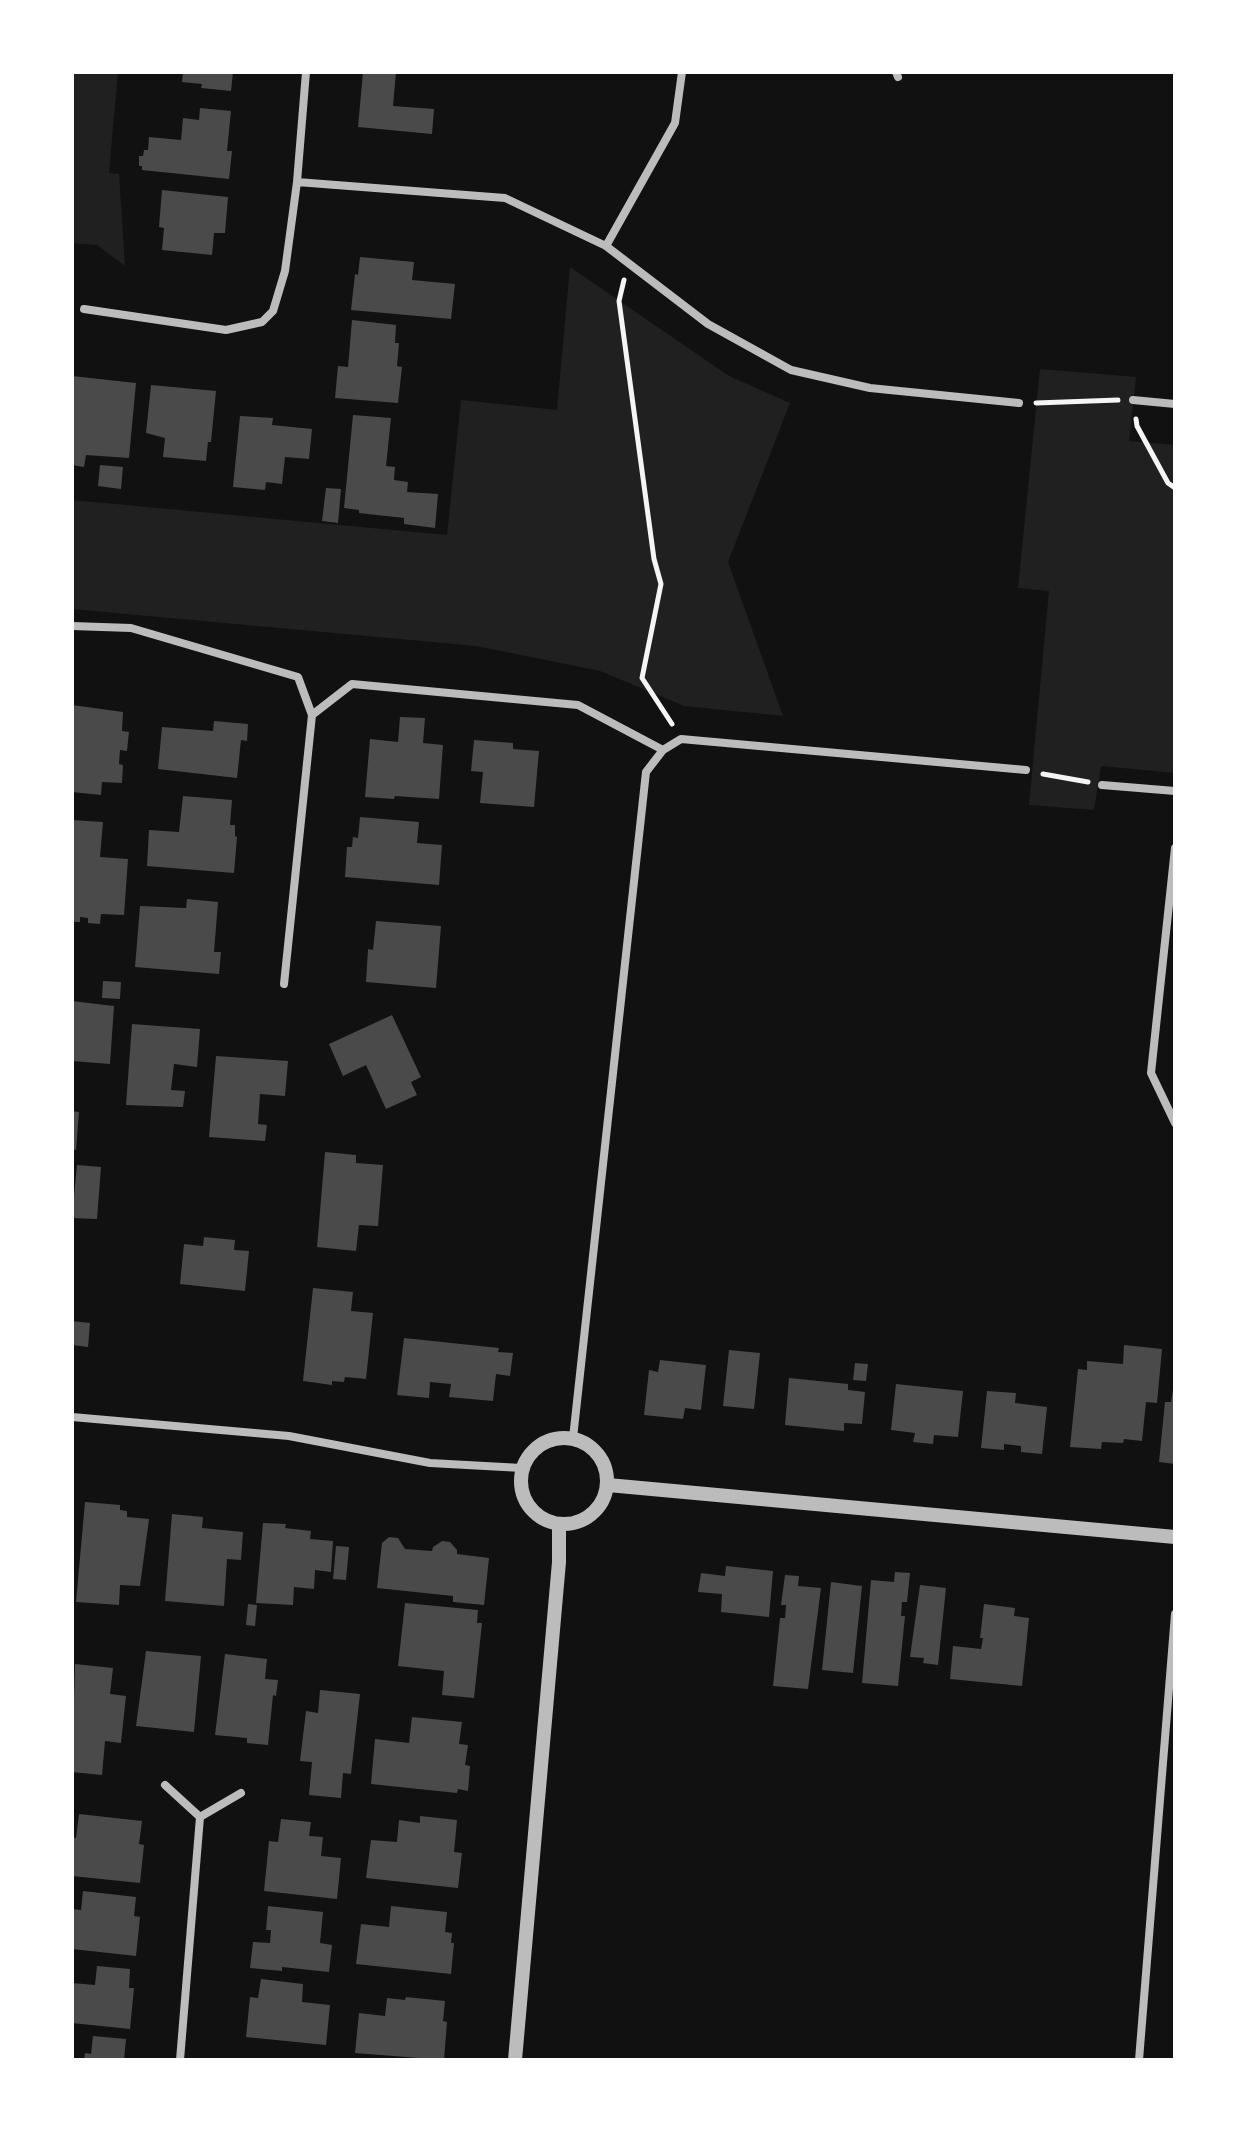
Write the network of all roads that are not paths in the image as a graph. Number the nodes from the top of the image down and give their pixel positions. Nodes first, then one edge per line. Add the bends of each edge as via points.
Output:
1 (306, 72) edge
2 (682, 72) edge
3 (297, 182) junction
4 (606, 246) junction
5 (84, 309) dead end
6 (1133, 400) road end
7 (1019, 403) road end
8 (1175, 404) edge
9 (72, 626) edge
10 (312, 715) junction
11 (663, 750) junction
12 (1026, 770) road end
13 (1102, 785) road end
14 (1175, 791) edge
15 (1175, 848) edge
16 (284, 984) dead end
17 (1175, 1123) edge
18 (72, 1417) edge
19 (573, 1438) junction
20 (522, 1468) junction
21 (608, 1485) junction
22 (559, 1524) junction
23 (1175, 1537) edge
24 (1175, 1614) edge
25 (165, 1785) dead end
26 (241, 1793) dead end
27 (200, 1817) junction
28 (180, 2060) edge
29 (515, 2060) edge
30 (1139, 2060) edge

1 - 3 street
2 - 4 street via 675,123
3 - 4 street via 505,198
3 - 5 street via 285,271 273,311 262,322 226,330
4 - 7 street via 708,324 791,370 870,388
6 - 8 street
9 - 10 street via 131,628 298,677
10 - 11 street via 352,684 578,705
10 - 16 street
11 - 12 street via 681,739
11 - 19 street via 646,772
13 - 14 street
15 - 17 street via 1151,1073
18 - 20 street via 289,1436 430,1463
19 - 20 street via 547,1441
19 - 21 street via 603,1460
20 - 22 street via 522,1493 528,1505
21 - 22 street via 604,1499 586,1519
21 - 23 street
22 - 29 street
24 - 30 street
25 - 27 street
26 - 27 street
27 - 28 street

